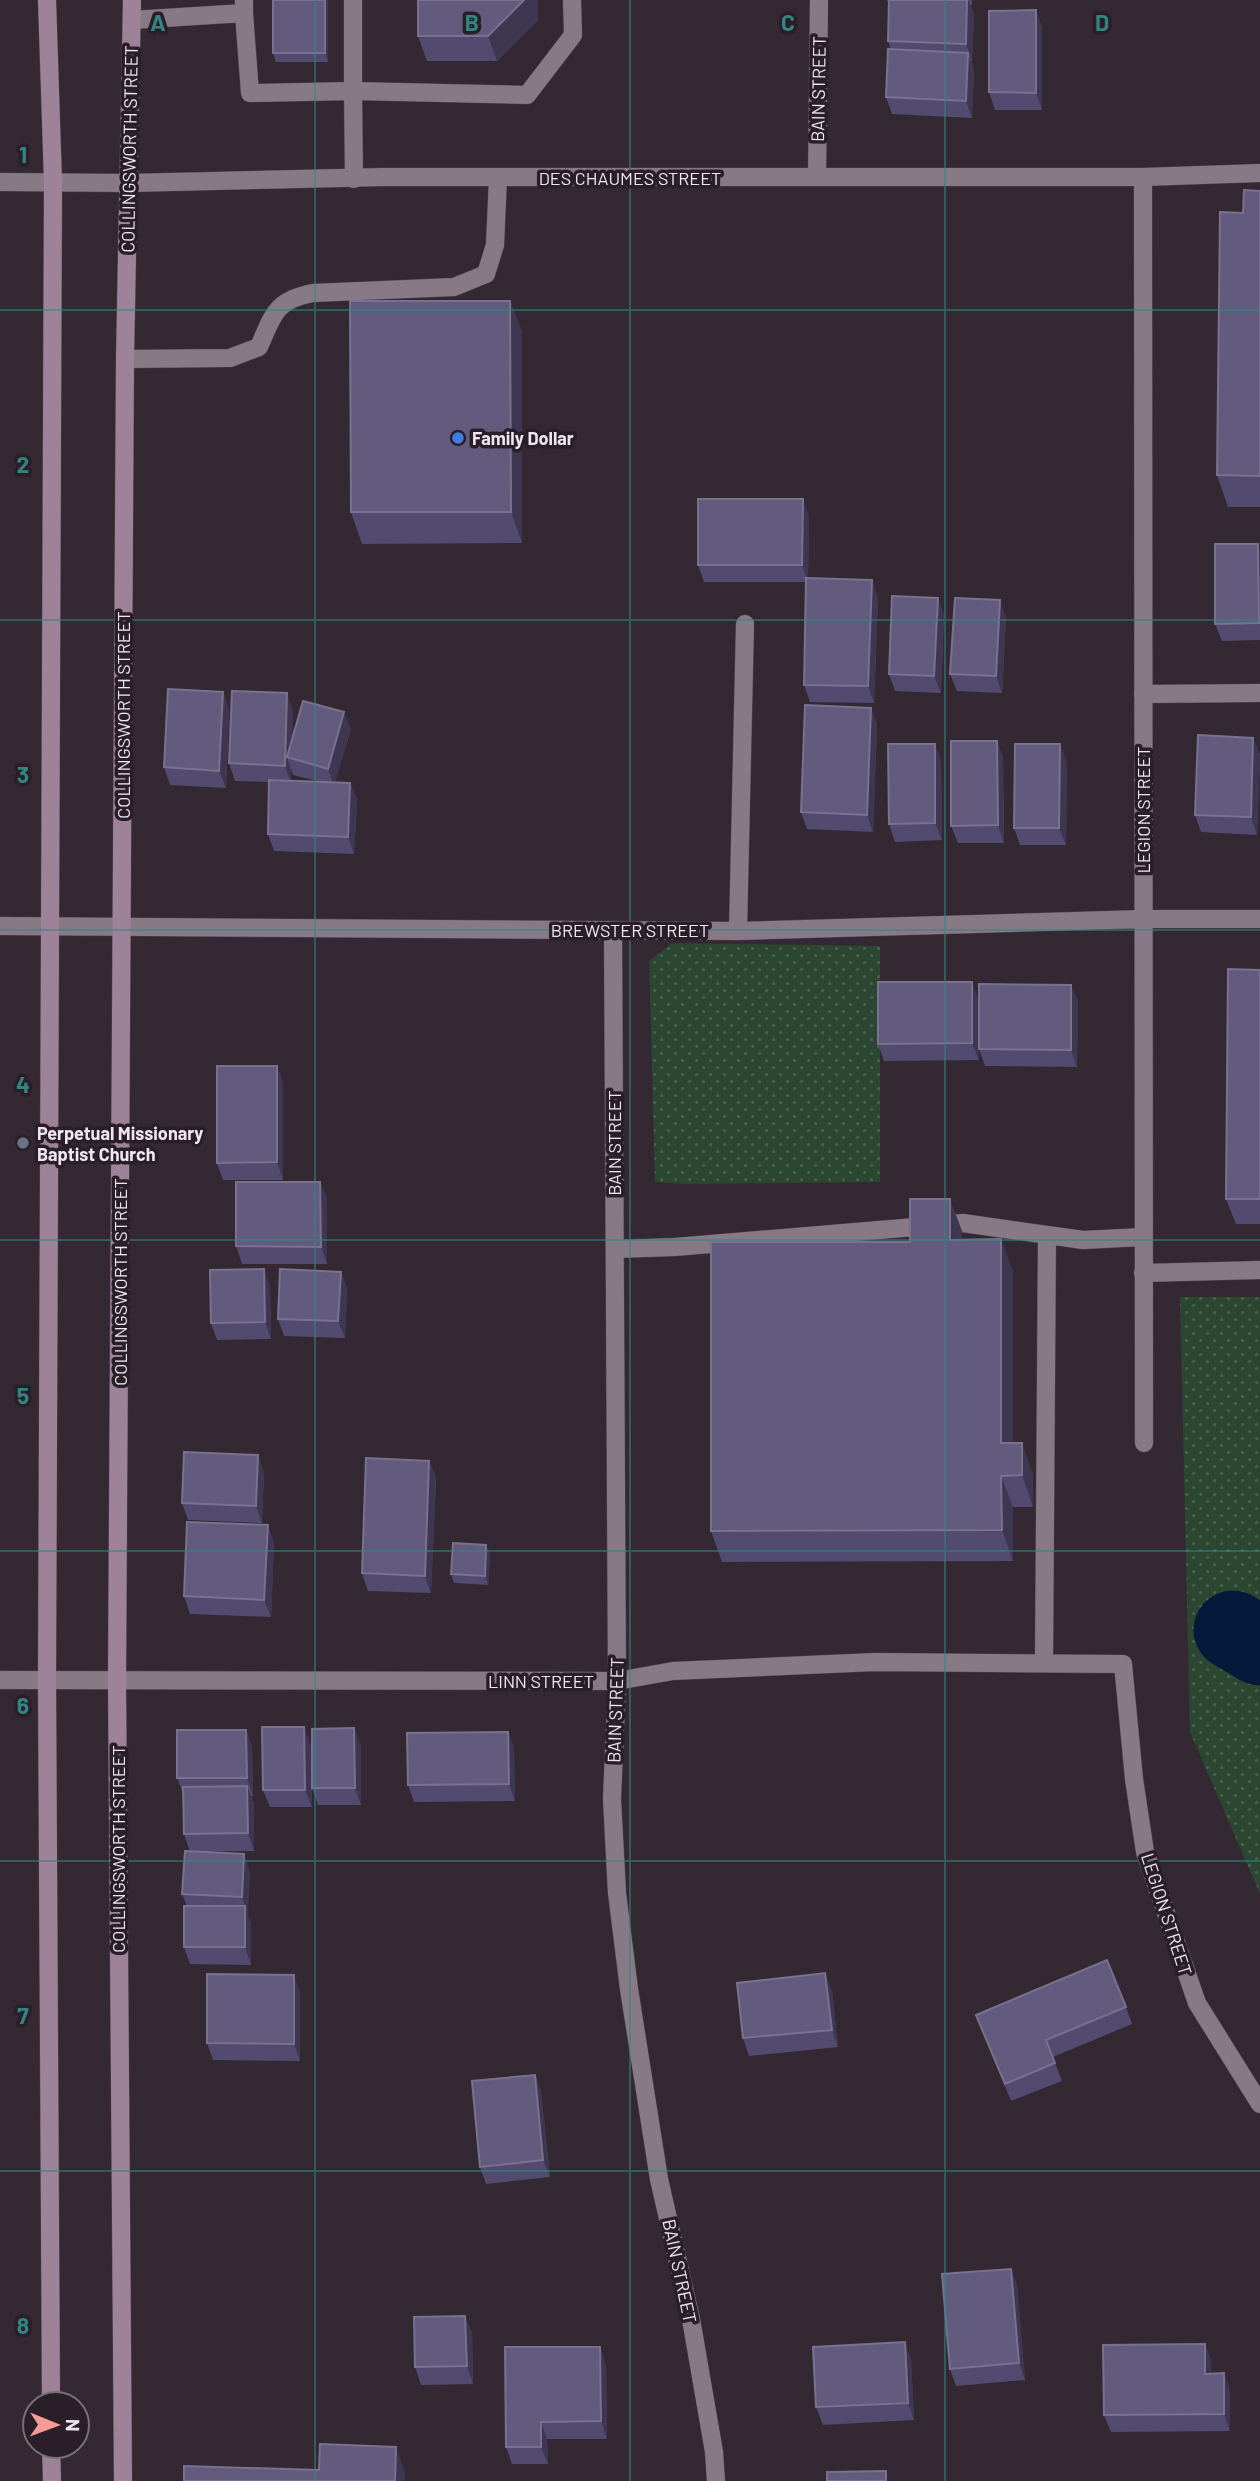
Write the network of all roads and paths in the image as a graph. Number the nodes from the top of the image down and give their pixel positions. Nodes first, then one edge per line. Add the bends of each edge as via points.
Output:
1 (47, 0) edge
2 (134, 0) edge
3 (354, 0) edge
4 (572, 0) edge
5 (819, 0) edge
6 (244, 6) edge
7 (132, 20) junction
8 (353, 92) junction
9 (1260, 173) edge
10 (817, 177) junction
11 (1143, 177) junction
12 (498, 178) junction
13 (354, 179) junction
14 (0, 182) edge
15 (53, 183) junction
16 (129, 183) junction
17 (125, 359) junction
18 (744, 624) dead end
19 (1260, 693) edge
20 (1143, 694) junction
21 (1143, 919) junction
22 (1260, 919) edge
23 (0, 926) edge
24 (49, 926) junction
25 (122, 926) junction
26 (613, 930) junction
27 (738, 931) junction
28 (1047, 1235) junction
29 (1143, 1237) junction
30 (615, 1249) junction
31 (1260, 1270) edge
32 (1143, 1273) junction
33 (1144, 1443) dead end
34 (1044, 1663) junction
35 (1123, 1664) joint
36 (0, 1680) edge
37 (47, 1680) junction
38 (117, 1681) junction
39 (617, 1681) junction
40 (1260, 2105) edge
41 (51, 2390) edge
42 (51, 2460) edge
43 (52, 2481) edge
44 (123, 2481) edge
45 (716, 2481) edge

1 - 15 main road
2 - 7 main road, COLLINGSWORTH STREET
3 - 8 street
4 - 8 street via 573,34 527,94
5 - 10 street, BAIN STREET
6 - 7 street
6 - 8 street via 250,93
7 - 16 main road, COLLINGSWORTH STREET
8 - 13 street
9 - 11 street, DES CHAUMES STREET
10 - 11 street, DES CHAUMES STREET
10 - 12 street, DES CHAUMES STREET
11 - 20 street, LEGION STREET
12 - 13 street, DES CHAUMES STREET
12 - 17 street via 495,245 486,274 454,287 292,297 274,314 259,347 230,358
13 - 16 street, DES CHAUMES STREET
14 - 15 street, DES CHAUMES STREET
15 - 16 street, DES CHAUMES STREET
15 - 24 main road
16 - 17 main road, COLLINGSWORTH STREET
17 - 25 main road, COLLINGSWORTH STREET
18 - 27 street
19 - 20 street
20 - 21 street, LEGION STREET
21 - 22 street, BREWSTER STREET
21 - 27 street, BREWSTER STREET
21 - 29 street, LEGION STREET
23 - 24 street, BREWSTER STREET
24 - 25 street, BREWSTER STREET
24 - 37 main road
25 - 26 street, BREWSTER STREET
25 - 38 main road, COLLINGSWORTH STREET
26 - 27 street, BREWSTER STREET
26 - 30 street, BAIN STREET
28 - 29 street via 1083,1240
28 - 30 street via 963,1223
28 - 34 street
29 - 32 street, LEGION STREET
30 - 39 street, BAIN STREET
31 - 32 street
32 - 33 street, LEGION STREET
34 - 35 street, LINN STREET
34 - 39 street, LINN STREET via 862,1662 673,1671
35 - 40 street, LEGION STREET via 1146,1852 1197,2003
36 - 37 street, LINN STREET
37 - 38 street, LINN STREET
37 - 41 main road
38 - 39 street, LINN STREET
38 - 44 main road, COLLINGSWORTH STREET
39 - 45 street, BAIN STREET via 612,1800 617,1893 657,2165 691,2319
42 - 43 main road

